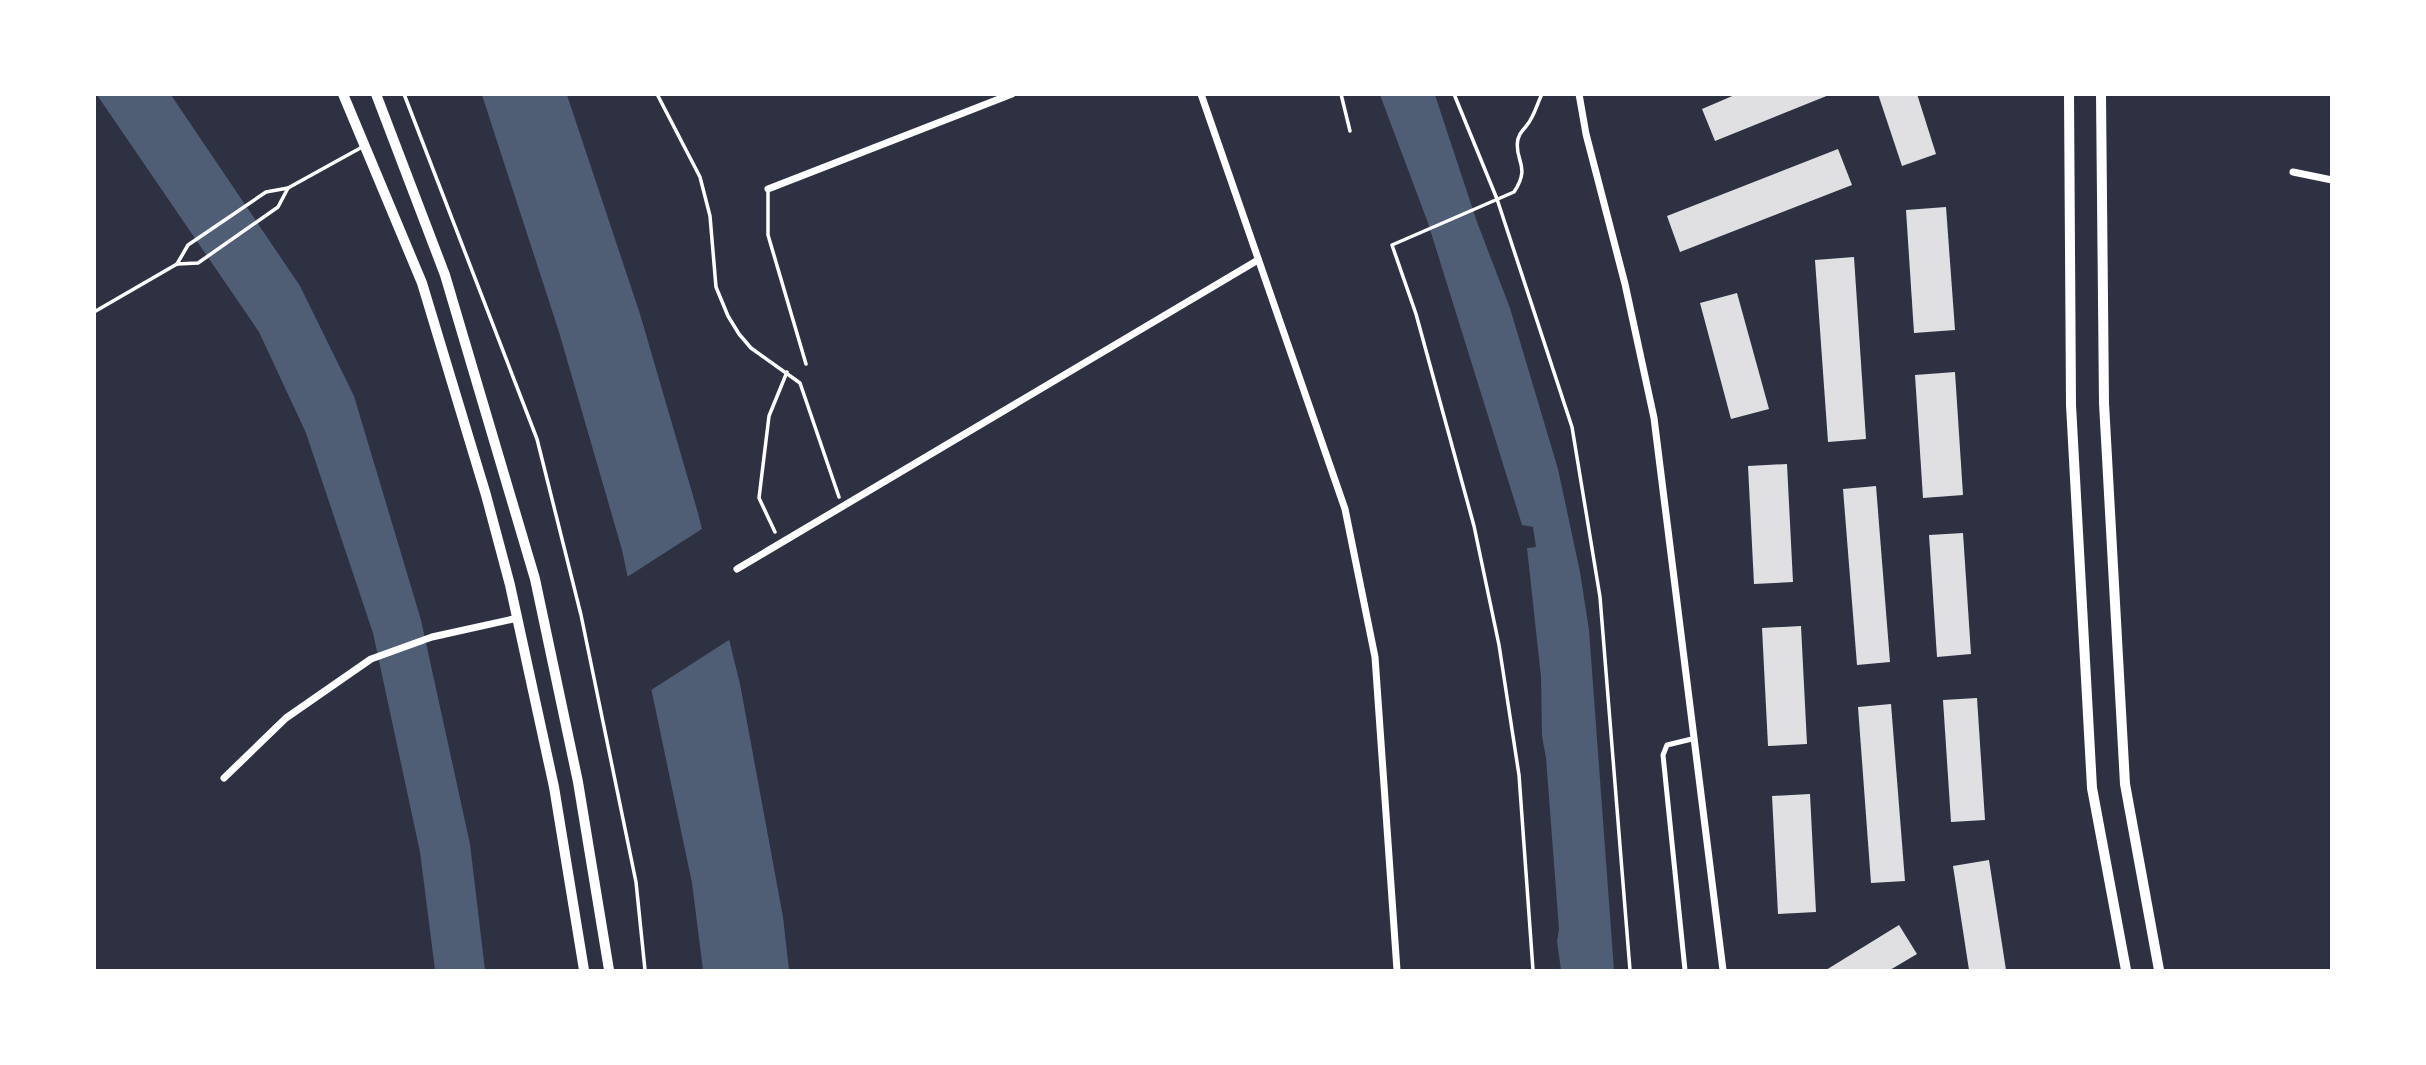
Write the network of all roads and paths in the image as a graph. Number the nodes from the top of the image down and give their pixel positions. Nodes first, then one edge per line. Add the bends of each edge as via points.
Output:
1 (343, 94) edge
2 (376, 94) edge
3 (404, 94) edge
4 (657, 94) edge
5 (1012, 94) edge
6 (1200, 94) edge
7 (1341, 94) edge
8 (1454, 94) edge
9 (1542, 94) edge
10 (1579, 94) edge
11 (2069, 94) edge
12 (2101, 94) edge
13 (1350, 131) dead end
14 (364, 145) junction
15 (2293, 172) dead end
16 (2332, 180) edge
17 (288, 188) junction
18 (768, 190) joint
19 (1497, 199) junction
20 (1258, 260) junction
21 (177, 264) junction
22 (94, 312) edge
23 (806, 364) dead end
24 (787, 372) junction
25 (843, 507) junction
26 (780, 544) junction
27 (737, 569) dead end
28 (518, 618) junction
29 (1692, 739) junction
30 (223, 778) dead end
31 (584, 971) edge
32 (609, 971) edge
33 (645, 971) edge
34 (1397, 971) edge
35 (1533, 971) edge
36 (1630, 971) edge
37 (1685, 971) edge
38 (1723, 971) edge
39 (2126, 971) edge
40 (2159, 971) edge

1 - 14 main road
2 - 32 main road via 445,275 534,579 578,782
3 - 33 path via 537,439 581,615 634,869
4 - 24 path via 700,177 710,216 716,286 728,316 751,348
5 - 18 street
6 - 20 street
7 - 13 path
8 - 19 path
9 - 19 path via 1517,143 1523,175 1519,185
10 - 29 street via 1654,418
11 - 39 main road via 2071,405 2092,788
12 - 40 main road via 2104,403 2125,784
14 - 17 lane
14 - 28 main road via 422,284
15 - 16 street
17 - 21 lane via 266,192 188,245
17 - 21 lane via 278,207 198,263
18 - 23 lane via 768,235
19 - 35 path via 1392,245 1416,314 1474,526 1499,645 1519,775
19 - 36 path via 1572,427 1600,597
20 - 25 street
20 - 34 street via 1345,509 1364,595 1375,657
21 - 22 lane
24 - 25 path via 800,383
24 - 26 path via 769,416 759,498
25 - 26 street
26 - 27 street
28 - 30 street via 432,637 371,659 286,718
28 - 31 main road via 554,787
29 - 37 street via 1667,745 1663,755
29 - 38 street

